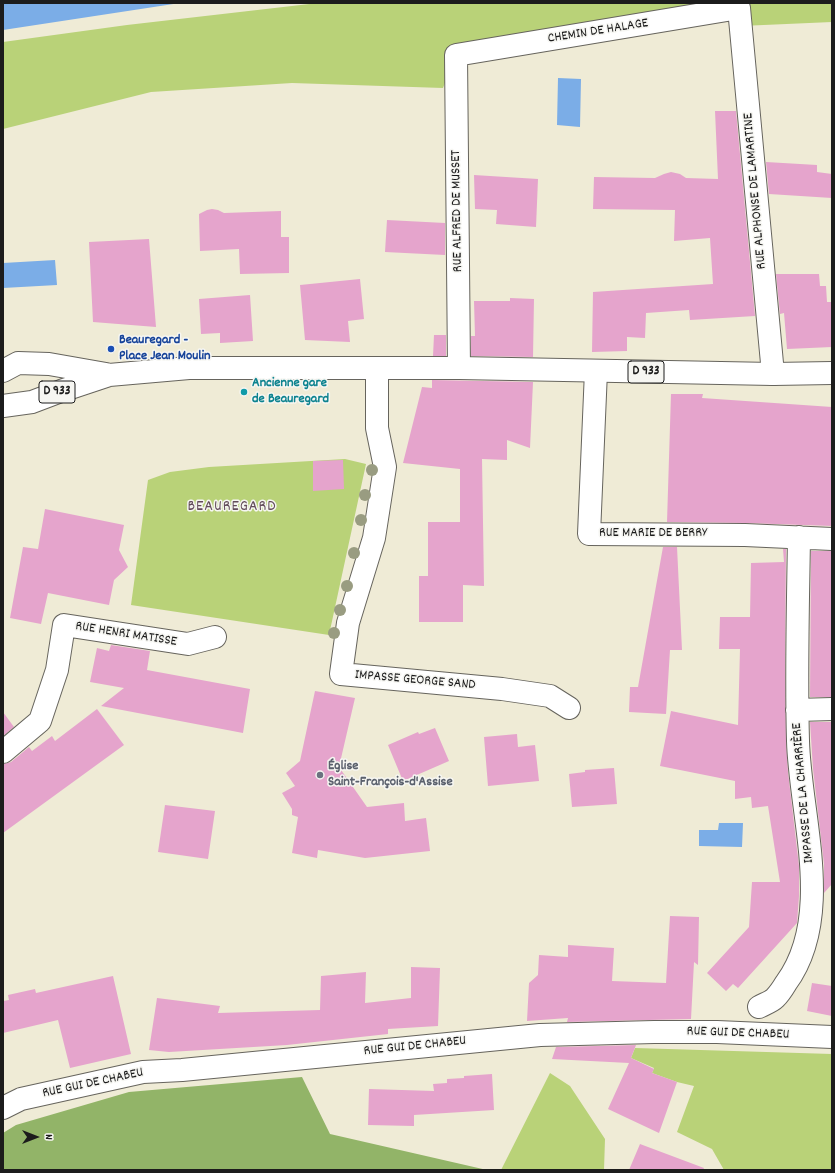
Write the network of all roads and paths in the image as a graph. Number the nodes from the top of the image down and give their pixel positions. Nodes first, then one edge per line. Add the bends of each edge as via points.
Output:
1 (740, 8) joint
2 (456, 55) joint
3 (377, 368) junction
4 (459, 368) junction
5 (3, 371) edge
6 (596, 371) junction
7 (832, 373) edge
8 (773, 374) junction
9 (110, 375) junction
10 (3, 406) edge
11 (799, 537) junction
12 (832, 539) edge
13 (215, 637) dead end
14 (569, 708) dead end
15 (832, 709) edge
16 (797, 710) junction
17 (3, 752) edge
18 (760, 1007) dead end
19 (832, 1037) edge
20 (3, 1108) edge

1 - 2 street, CHEMIN DE HALAGE
1 - 8 street, RUE ALPHONSE DE LAMARTINE
2 - 4 street, RUE ALFRED DE MUSSET
3 - 4 street, D 933
3 - 9 street, D 933 via 189,368
3 - 14 street, IMPASSE GEORGE SAND via 377,428 385,467 384,478 374,538 348,623 341,674 550,696
4 - 6 street, D 933
5 - 9 street, D 933 via 18,364 48,364
6 - 8 street, D 933
6 - 11 street, RUE MARIE DE BERRY via 589,534
7 - 8 street, D 933
9 - 10 street, D 933 via 32,402
11 - 12 street, RUE MARIE DE BERRY
11 - 16 street, IMPASSE DE LA CHARRIÈRE
13 - 17 street, RUE HENRI MATISSE via 188,644 64,625 57,670 40,721
15 - 16 street
16 - 18 street, IMPASSE DE LA CHARRIÈRE via 798,762 811,865 811,913 805,947 793,974 775,998
19 - 20 street, RUE GUI DE CHABEU via 717,1032 540,1035 143,1072 21,1099

